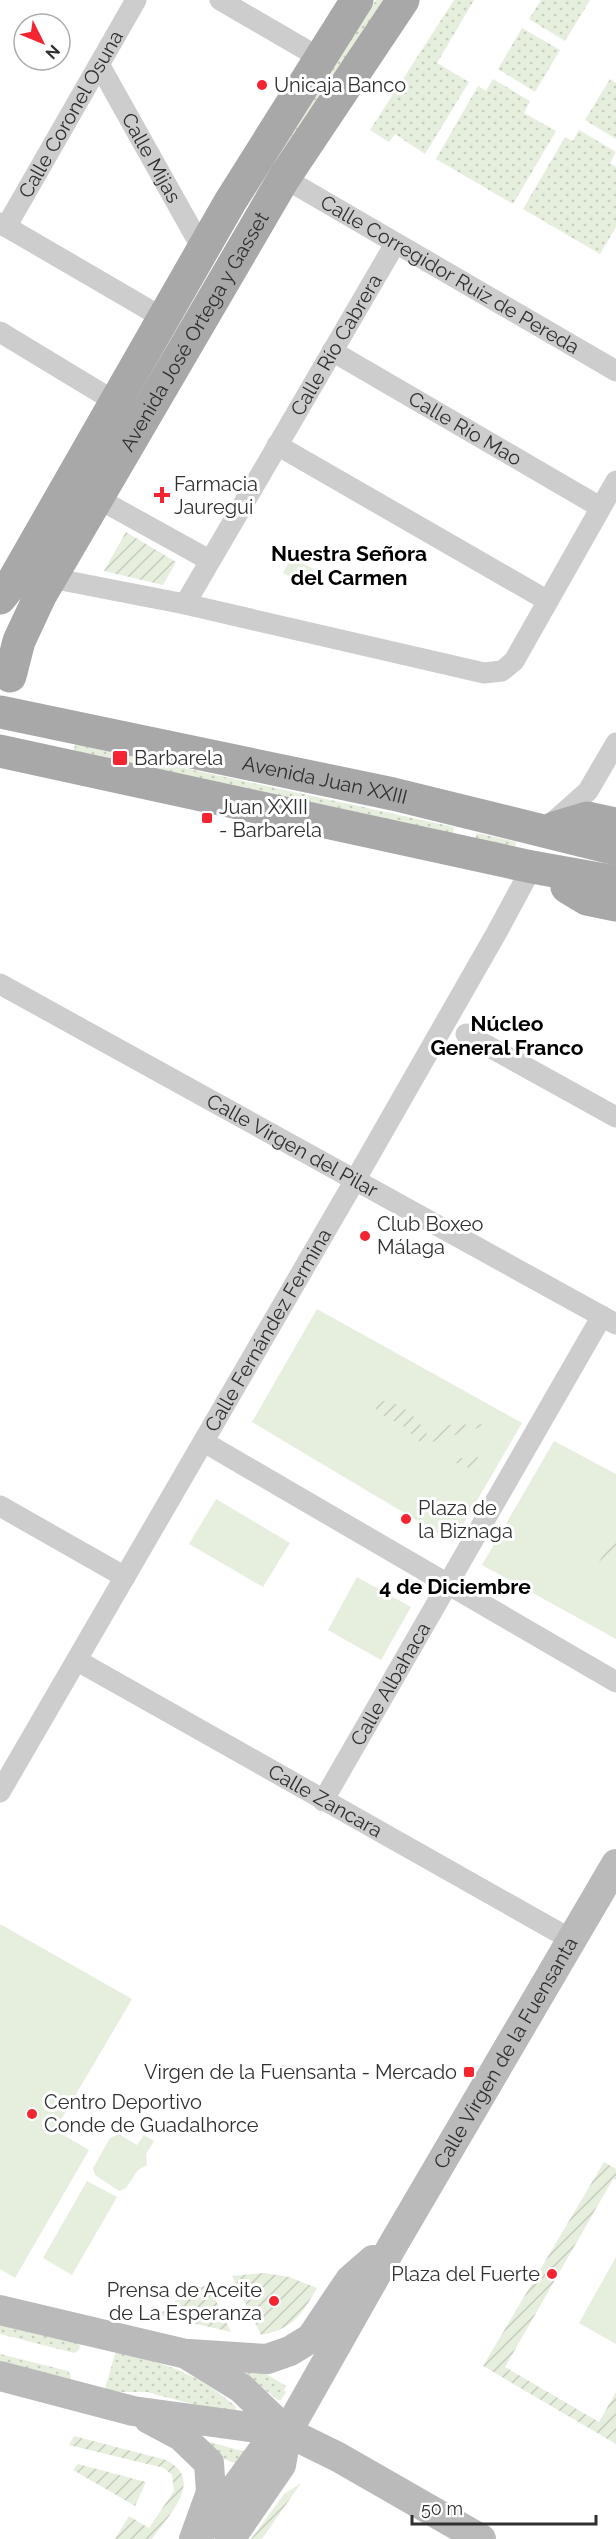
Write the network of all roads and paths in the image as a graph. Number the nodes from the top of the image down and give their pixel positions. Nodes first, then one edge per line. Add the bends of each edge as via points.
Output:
1 (136, 0) edge
2 (220, 0) edge
3 (357, 0) edge
4 (403, 0) edge
5 (320, 58) junction
6 (100, 66) junction
7 (284, 178) junction
8 (3, 225) edge
9 (395, 244) junction
10 (202, 250) junction
11 (163, 318) junction
12 (9, 338) edge
13 (332, 351) junction
14 (616, 371) edge
15 (114, 401) junction
16 (277, 445) junction
17 (616, 481) edge
18 (97, 498) junction
19 (600, 507) junction
20 (209, 560) junction
21 (51, 578) junction
22 (0, 598) edge
23 (548, 601) junction
24 (185, 604) junction
25 (5, 668) edge
26 (8, 714) edge
27 (616, 743) edge
28 (0, 751) edge
29 (616, 824) edge
30 (543, 831) junction
31 (616, 849) edge
32 (532, 867) junction
33 (616, 882) edge
34 (616, 905) edge
35 (0, 984) edge
36 (466, 1034) dead end
37 (616, 1117) edge
38 (355, 1180) junction
39 (609, 1320) edge
40 (204, 1442) junction
41 (0, 1506) edge
42 (125, 1576) junction
43 (449, 1583) junction
44 (78, 1661) junction
45 (616, 1682) edge
46 (0, 1792) edge
47 (323, 1801) junction
48 (616, 1864) edge
49 (572, 1940) junction
50 (394, 2243) junction
51 (0, 2310) edge
52 (186, 2354) junction
53 (0, 2376) edge
54 (133, 2411) junction
55 (287, 2432) junction
56 (195, 2539) edge
57 (230, 2539) edge
58 (481, 2539) edge

1 - 6 street, Calle Coronel Osuna
2 - 5 street
3 - 5 main road, Avenida José Ortega y Gasset
4 - 7 main road, Avenida José Ortega y Gasset
5 - 10 main road, Avenida José Ortega y Gasset
6 - 8 street, Calle Coronel Osuna
6 - 10 street, Calle Mijas
7 - 9 street, Calle Corregidor Ruiz de Pereda
7 - 18 main road, Avenida José Ortega y Gasset
8 - 11 street
9 - 13 street, Calle Río Cabrera
9 - 14 street, Calle Corregidor Ruiz de Pereda
10 - 11 main road, Avenida José Ortega y Gasset
11 - 15 main road, Avenida José Ortega y Gasset
12 - 15 street
13 - 16 street, Calle Río Cabrera
13 - 19 street, Calle Río Mao
15 - 22 main road, Avenida José Ortega y Gasset
16 - 20 street, Calle Río Cabrera
16 - 23 street
17 - 19 street
18 - 20 street
18 - 21 main road, Avenida José Ortega y Gasset
19 - 23 street
20 - 24 street, Calle Río Cabrera
21 - 24 street
21 - 25 main road, Avenida José Ortega y Gasset
23 - 24 street via 514,661 502,671 484,674
25 - 26 main road via 15,696
26 - 28 main road via 10,735
26 - 30 main road, Avenida Juan XXIII via 393,794
27 - 30 street via 588,791
28 - 32 main road, Avenida Juan XXIII
29 - 30 main road via 587,818
30 - 31 main road, Avenida Juan XXIII
30 - 32 main road
32 - 33 main road, Avenida Juan XXIII
32 - 34 main road, Avenida Juan XXIII via 586,899
32 - 38 street, Calle Fernández Fermina
35 - 38 street, Calle Virgen del Pilar
36 - 37 street
38 - 39 street, Calle Virgen del Pilar
38 - 40 street, Calle Fernández Fermina
39 - 43 street, Calle Albahaca
40 - 42 street, Calle Fernández Fermina
40 - 43 street
41 - 42 street
42 - 44 street, Calle Fernández Fermina
43 - 45 street
43 - 47 street, Calle Albahaca
44 - 46 street, Calle Fernández Fermina
44 - 47 street, Calle Zancara
47 - 49 street, Calle Zancara
48 - 49 main road, Calle Virgen de la Fuensanta
49 - 50 main road, Calle Virgen de la Fuensanta
50 - 52 main road, Calle Virgen de la Fuensanta via 350,2280 311,2338 290,2351 267,2359
50 - 55 main road, Calle Virgen de la Fuensanta
51 - 52 main road
52 - 55 main road via 241,2388
53 - 54 main road
54 - 55 main road
54 - 56 main road via 181,2436 209,2463 211,2493
55 - 56 main road via 264,2450
55 - 57 main road via 280,2465
55 - 58 main road

